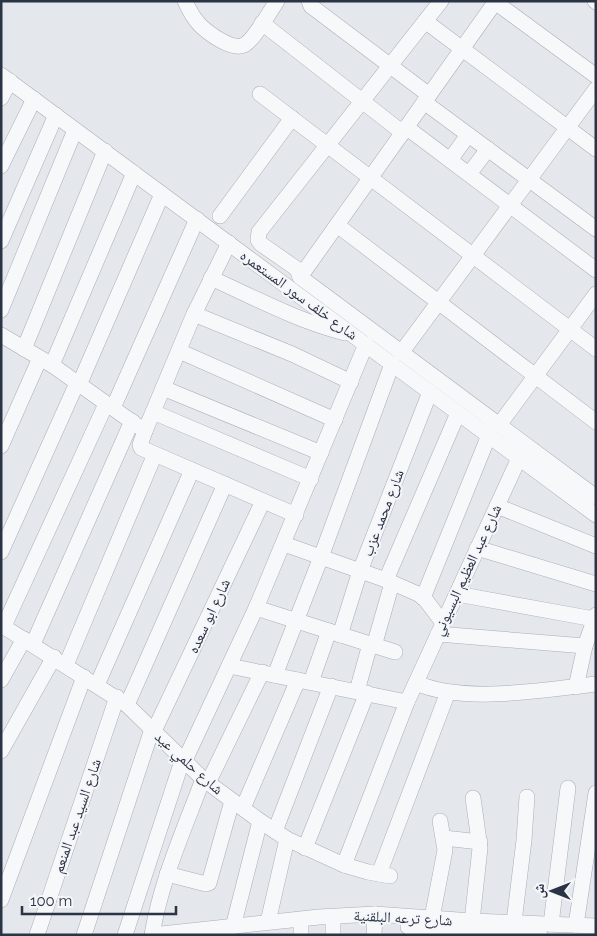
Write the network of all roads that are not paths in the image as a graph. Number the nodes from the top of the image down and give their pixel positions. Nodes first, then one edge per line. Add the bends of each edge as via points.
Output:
1 (186, 1) edge
2 (277, 1) edge
3 (309, 1) edge
4 (441, 1) edge
5 (496, 2) edge
6 (425, 21) junction
7 (262, 23) junction
8 (462, 49) junction
9 (390, 66) junction
10 (596, 76) edge
11 (6, 78) edge
12 (596, 89) edge
13 (260, 94) dead end
14 (1, 98) edge
15 (34, 99) junction
16 (427, 99) junction
17 (362, 100) junction
18 (56, 115) junction
19 (292, 118) junction
20 (568, 128) junction
21 (75, 130) junction
22 (404, 130) junction
23 (468, 135) junction
24 (328, 146) junction
25 (488, 149) junction
26 (596, 149) edge
27 (105, 151) junction
28 (450, 160) junction
29 (1, 166) edge
30 (134, 173) junction
31 (469, 174) junction
32 (370, 178) junction
33 (529, 180) junction
34 (162, 194) junction
35 (510, 205) junction
36 (220, 216) dead end
37 (196, 219) junction
38 (337, 225) junction
39 (596, 229) edge
40 (1, 241) edge
41 (228, 243) junction
42 (473, 255) junction
43 (596, 270) edge
44 (211, 278) junction
45 (300, 278) junction
46 (596, 294) edge
47 (438, 302) junction
48 (1, 310) edge
49 (194, 314) junction
50 (570, 329) junction
51 (1, 335) edge
52 (360, 341) junction
53 (24, 349) junction
54 (596, 349) edge
55 (178, 351) junction
56 (396, 358) junction
57 (46, 362) junction
58 (535, 376) junction
59 (350, 382) junction
60 (78, 384) junction
61 (163, 388) junction
62 (430, 392) junction
63 (110, 406) junction
64 (153, 412) junction
65 (458, 413) junction
66 (335, 420) junction
67 (132, 422) junction
68 (596, 422) edge
69 (494, 430) junction
70 (145, 431) junction
71 (1, 446) edge
72 (322, 452) junction
73 (155, 454) junction
74 (519, 458) junction
75 (192, 470) junction
76 (311, 479) junction
77 (225, 484) junction
78 (596, 497) edge
79 (263, 501) junction
80 (496, 506) junction
81 (296, 515) junction
82 (596, 515) edge
83 (284, 544) junction
84 (596, 546) edge
85 (478, 548) junction
86 (1, 552) edge
87 (321, 557) junction
88 (360, 571) junction
89 (389, 581) junction
90 (596, 584) edge
91 (456, 594) junction
92 (423, 598) junction
93 (256, 608) junction
94 (595, 617) edge
95 (296, 621) junction
96 (2, 625) edge
97 (441, 628) junction
98 (334, 633) junction
99 (29, 642) junction
100 (372, 645) junction
101 (585, 646) junction
102 (395, 652) dead end
103 (60, 661) junction
104 (229, 666) junction
105 (268, 674) junction
106 (84, 677) junction
107 (1, 680) edge
108 (304, 681) junction
109 (416, 683) junction
110 (596, 684) edge
111 (97, 685) junction
112 (331, 686) junction
113 (576, 687) junction
114 (362, 692) junction
115 (448, 692) junction
116 (122, 701) junction
117 (407, 702) junction
118 (153, 730) junction
119 (1, 751) edge
120 (184, 759) junction
121 (206, 781) junction
122 (568, 788) dead end
123 (596, 793) edge
124 (527, 797) dead end
125 (473, 798) dead end
126 (237, 805) junction
127 (260, 821) junction
128 (440, 821) dead end
129 (281, 835) junction
130 (444, 838) junction
131 (480, 842) junction
132 (305, 848) junction
133 (344, 865) junction
134 (167, 874) junction
135 (1, 900) edge
136 (432, 918) junction
137 (472, 922) junction
138 (514, 922) junction
139 (375, 924) edge
140 (576, 925) junction
141 (596, 926) edge
142 (333, 929) edge
143 (545, 929) edge
144 (265, 930) edge
145 (233, 931) edge
146 (301, 931) edge
147 (414, 931) edge
148 (453, 933) edge
149 (37, 935) edge
150 (84, 935) edge
151 (125, 935) edge
152 (152, 935) edge

1 - 7 street via 200,26 233,46 249,41
2 - 7 street
3 - 9 street via 311,6
4 - 6 street
5 - 8 street
5 - 10 street
6 - 8 street
6 - 9 street
7 - 17 street
8 - 16 street
8 - 20 street
9 - 16 street
9 - 17 street
11 - 14 street
11 - 15 street, شارع خلف سور المستعمره
12 - 20 street
13 - 19 street
15 - 18 street, شارع خلف سور المستعمره
15 - 29 street
16 - 22 street
16 - 23 street
17 - 22 street
17 - 24 street
18 - 21 street, شارع خلف سور المستعمره
18 - 40 street
19 - 24 street
19 - 36 street
20 - 26 street
20 - 33 street
21 - 27 street, شارع خلف سور المستعمره
21 - 48 street
22 - 28 street
22 - 32 street
23 - 25 street
23 - 28 street
24 - 32 street
24 - 45 street via 258,235 259,242 297,269
25 - 31 street
25 - 33 street
27 - 30 street, شارع خلف سور المستعمره
27 - 53 street
28 - 31 street
30 - 34 street, شارع خلف سور المستعمره
30 - 57 street
31 - 35 street
32 - 38 street
32 - 42 street
33 - 35 street
33 - 39 street
34 - 37 street, شارع خلف سور المستعمره
34 - 60 street
35 - 42 street
35 - 43 street
37 - 41 street, شارع خلف سور المستعمره
37 - 63 street
38 - 45 street
38 - 47 street
41 - 44 street
41 - 52 street, شارع خلف سور المستعمره
42 - 47 street
42 - 50 street
44 - 49 street
44 - 52 street
45 - 56 street
46 - 50 street
47 - 56 street
47 - 58 street
49 - 55 street
49 - 59 street
50 - 54 street
50 - 58 street
51 - 53 street
52 - 56 street, شارع خلف سور المستعمره
52 - 59 street
53 - 57 street
55 - 61 street
55 - 66 street
56 - 62 street, شارع خلف سور المستعمره
56 - 69 street
56 - 87 street
57 - 60 street
57 - 71 street
58 - 68 street
58 - 69 street
59 - 66 street
60 - 63 street
60 - 86 street
61 - 64 street
61 - 72 street
62 - 65 street, شارع خلف سور المستعمره
62 - 88 street, شارع محمد عزب
63 - 67 street
63 - 96 street
64 - 70 street
64 - 76 street
65 - 69 street, شارع خلف سور المستعمره
65 - 89 street
66 - 72 street
67 - 70 street
67 - 99 street
69 - 74 street, شارع خلف سور المستعمره
69 - 78 street
69 - 92 street
70 - 73 street via 140,446
72 - 76 street
73 - 75 street
73 - 103 street
74 - 80 street, شارع عبد العظيم البسيوني
74 - 82 street, شارع خلف سور المستعمره
75 - 77 street
75 - 111 street
76 - 81 street
77 - 79 street
77 - 116 street, شارع السيد عبد المنعم
79 - 81 street
79 - 118 street, شارع ابو سعده
80 - 84 street
80 - 85 street, شارع عبد العظيم البسيوني
81 - 83 street
83 - 87 street
83 - 93 street
85 - 90 street
85 - 91 street, شارع عبد العظيم البسيوني
87 - 88 street
87 - 95 street
88 - 89 street
88 - 98 street, شارع محمد عزب
89 - 92 street
89 - 100 street
91 - 94 street
91 - 97 street, شارع عبد العظيم البسيوني
92 - 97 street
93 - 95 street
93 - 104 street
94 - 101 street
95 - 98 street
95 - 105 street
96 - 99 street, شارع حلمي عيد
97 - 101 street
97 - 109 street, شارع عبد العظيم البسيوني
98 - 100 street
98 - 108 street, شارع محمد عزب
99 - 103 street, شارع حلمي عيد
99 - 107 street
100 - 102 street
100 - 114 street
101 - 113 street
103 - 106 street, شارع حلمي عيد
103 - 119 street
104 - 105 street
104 - 120 street
105 - 108 street
105 - 121 street
106 - 111 street, شارع حلمي عيد
106 - 135 street
108 - 112 street
108 - 126 street, شارع محمد عزب
109 - 115 street
109 - 117 street, شارع عبد العظيم البسيوني
110 - 113 street
111 - 116 street, شارع حلمي عيد
112 - 114 street
112 - 129 street
113 - 115 street via 487,694
114 - 117 street
114 - 132 street
115 - 133 street, شارع حلمي عيد via 384,875
116 - 118 street, شارع حلمي عيد
116 - 149 street, شارع السيد عبد المنعم
117 - 133 street, شارع عبد العظيم البسيوني
118 - 120 street, شارع حلمي عيد
118 - 150 street, شارع ابو سعده
120 - 121 street, شارع حلمي عيد
120 - 151 street
121 - 126 street, شارع حلمي عيد
121 - 134 street
122 - 143 street
123 - 140 street
124 - 138 street
125 - 131 street
126 - 127 street, شارع حلمي عيد
126 - 134 street, شارع محمد عزب via 210,882 206,884
127 - 129 street, شارع حلمي عيد
127 - 145 street
128 - 130 street
129 - 132 street, شارع حلمي عيد
129 - 144 street
130 - 131 street
130 - 136 street via 444,859
131 - 137 street
132 - 133 street, شارع حلمي عيد
134 - 152 street
136 - 137 street, شارع ترعه البلقنية
136 - 139 street, شارع ترعه البلقنية
137 - 138 street, شارع ترعه البلقنية
138 - 143 street, شارع ترعه البلقنية
139 - 142 street, شارع ترعه البلقنية
139 - 144 street, شارع ترعه البلقنية via 337,915
139 - 147 street, شارع ترعه البلقنية
140 - 141 street, شارع ترعه البلقنية
140 - 143 street, شارع ترعه البلقنية
142 - 146 street, شارع ترعه البلقنية
143 - 148 street, شارع ترعه البلقنية
144 - 145 street, شارع ترعه البلقنية
144 - 146 street, شارع ترعه البلقنية
145 - 152 street, شارع ترعه البلقنية
147 - 148 street, شارع ترعه البلقنية

